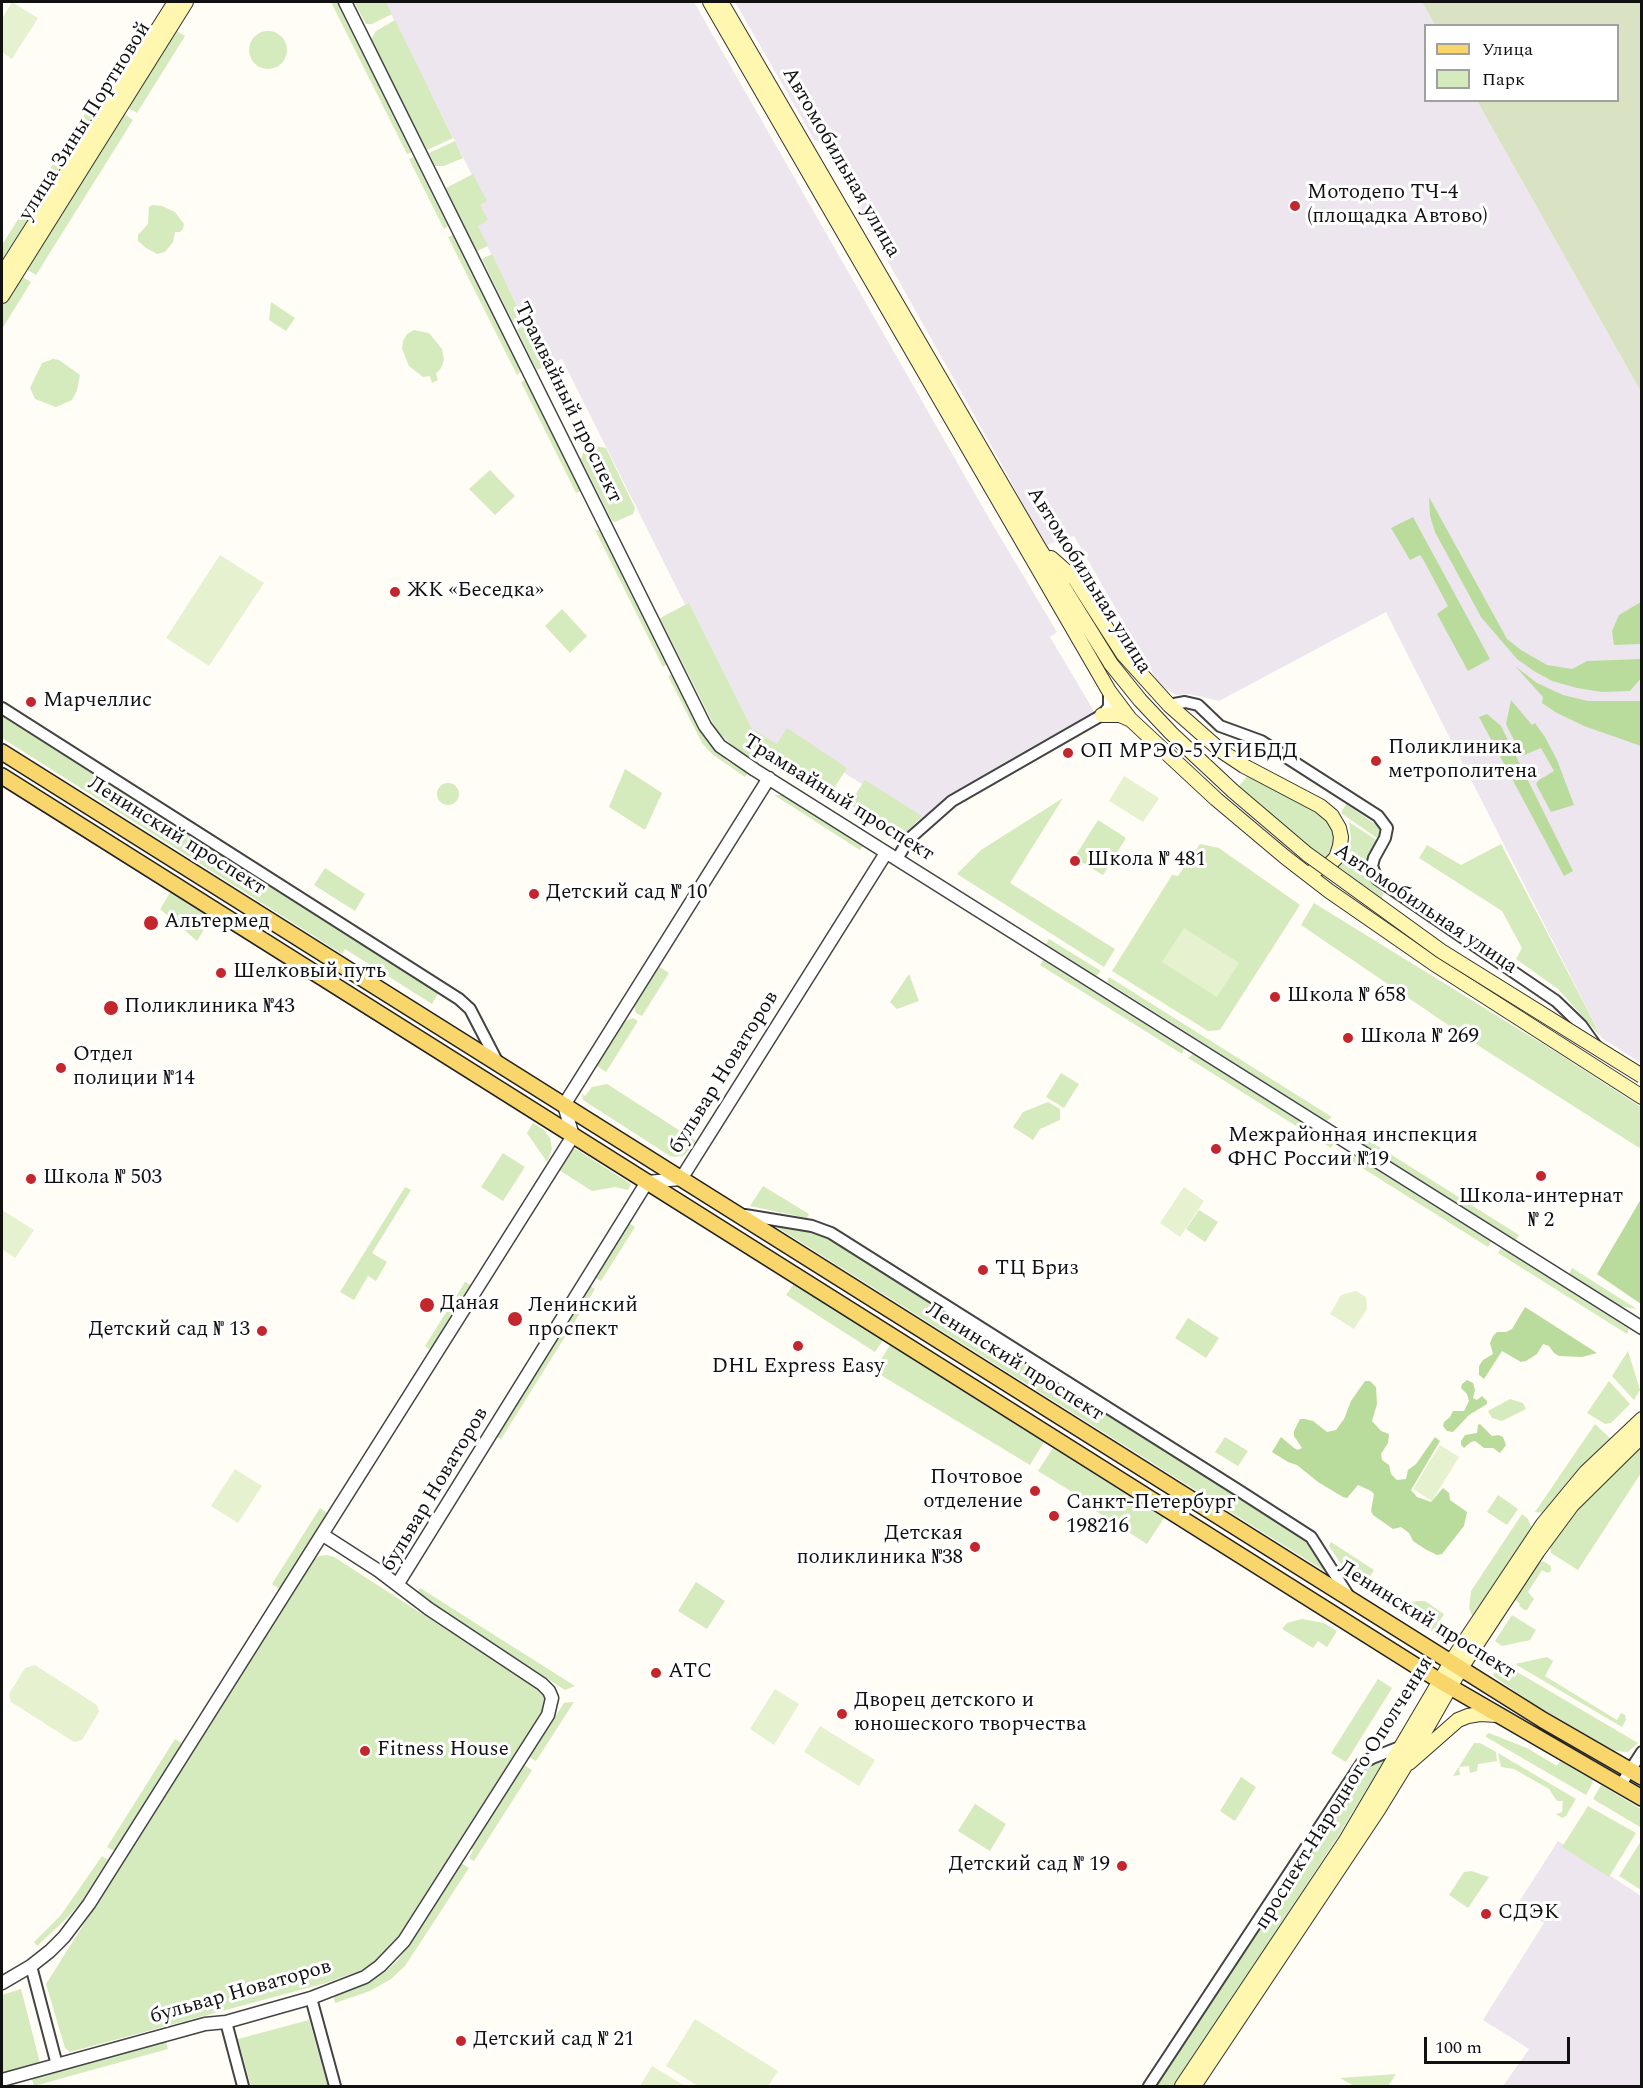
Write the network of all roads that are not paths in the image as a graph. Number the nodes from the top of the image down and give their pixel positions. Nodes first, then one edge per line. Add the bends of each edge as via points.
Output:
1 (175, 2) edge
2 (186, 2) edge
3 (345, 2) edge
4 (710, 2) edge
5 (721, 2) edge
6 (2, 275) edge
7 (2, 296) edge
8 (1040, 548) junction
9 (1109, 691) junction
10 (1169, 705) junction
11 (2, 708) edge
12 (1203, 710) junction
13 (1102, 715) junction
14 (1130, 719) junction
15 (1185, 719) junction
16 (2, 752) edge
17 (2, 776) edge
18 (769, 778) junction
19 (892, 856) junction
20 (1285, 857) junction
21 (498, 1065) junction
22 (1641, 1077) edge
23 (1641, 1096) edge
24 (564, 1106) junction
25 (584, 1118) junction
26 (573, 1136) junction
27 (658, 1164) junction
28 (681, 1179) junction
29 (647, 1182) junction
30 (738, 1214) junction
31 (1641, 1328) edge
32 (1641, 1419) edge
33 (1641, 1436) edge
34 (323, 1535) junction
35 (397, 1586) junction
36 (1349, 1598) junction
37 (1456, 1665) junction
38 (1445, 1684) junction
39 (1497, 1715) junction
40 (1400, 1747) junction
41 (1641, 1752) edge
42 (1405, 1766) junction
43 (1636, 1774) edge
44 (1620, 1786) junction
45 (1641, 1798) edge
46 (31, 1966) junction
47 (2, 1983) edge
48 (311, 1998) junction
49 (226, 2022) junction
50 (57, 2065) junction
51 (2, 2080) edge
52 (243, 2086) edge
53 (335, 2086) edge
54 (1149, 2086) edge
55 (1182, 2086) edge
56 (1194, 2086) edge

1 - 6 main road, улица Зины Портновой
2 - 7 main road, улица Зины Портновой
3 - 18 street, Трамвайный проспект via 705,726 720,746
4 - 9 main road, Автомобильная улица
5 - 8 main road, Автомобильная улица
8 - 10 main road via 1075,579 1123,654
8 - 22 main road, Автомобильная улица, bridge via 1111,664 1171,733 1233,791 1307,854 1441,951
9 - 13 street via 1109,707
9 - 14 main road, Автомобильная улица
10 - 12 street via 1191,702
10 - 15 main road
11 - 21 street via 459,999 470,1009
12 - 15 street
12 - 22 street via 1220,726 1261,741 1378,816 1387,828 1372,866 1377,879 1556,1001 1611,1060
13 - 14 main road
13 - 19 street, бульвар Новаторов via 952,801
14 - 20 main road, Автомобильная улица
15 - 20 main road via 1244,766 1332,816 1341,837 1336,858 1329,865 1313,870
16 - 21 main road, Ленинский проспект
17 - 26 main road, Ленинский проспект
18 - 19 street, Трамвайный проспект
18 - 24 street
19 - 28 street, бульвар Новаторов
19 - 31 street, Трамвайный проспект
20 - 23 main road, Автомобильная улица via 1433,963
21 - 24 main road, Ленинский проспект
24 - 25 main road, Ленинский проспект
24 - 26 street
25 - 26 main road
25 - 27 main road, Ленинский проспект
26 - 29 main road, Ленинский проспект
26 - 34 street
27 - 28 main road, Ленинский проспект
27 - 29 main road
28 - 29 street, бульвар Новаторов
28 - 30 main road, Ленинский проспект
29 - 35 street, бульвар Новаторов
29 - 38 main road, Ленинский проспект
30 - 36 main road, Ленинский проспект
30 - 36 street via 812,1226 831,1233 1303,1531 1311,1537
32 - 37 main road, проспект Народного Ополчения via 1586,1472 1550,1515
33 - 37 main road, проспект Народного Ополчения via 1595,1480 1552,1531
34 - 35 street
34 - 46 street via 89,1904 64,1937
35 - 48 street, бульвар Новаторов via 542,1684 549,1691 552,1706 404,1941 365,1977
36 - 37 main road, Ленинский проспект
37 - 38 main road, проспект Народного Ополчения
37 - 43 main road, Ленинский проспект
38 - 39 main road, Ленинский проспект
38 - 40 main road, проспект Народного Ополчения
38 - 42 main road, проспект Народного Ополчения
39 - 42 main road via 1480,1714 1458,1720
39 - 44 main road, Ленинский проспект
40 - 54 street via 1361,1764
40 - 55 main road, проспект Народного Ополчения via 1345,1842
41 - 43 street
42 - 56 main road, проспект Народного Ополчения
43 - 44 street
44 - 45 main road, Ленинский проспект
46 - 47 street
46 - 50 street
48 - 49 street, бульвар Новаторов
48 - 53 street
49 - 50 street, бульвар Новаторов via 205,2024
49 - 52 street
50 - 51 street, бульвар Новаторов

